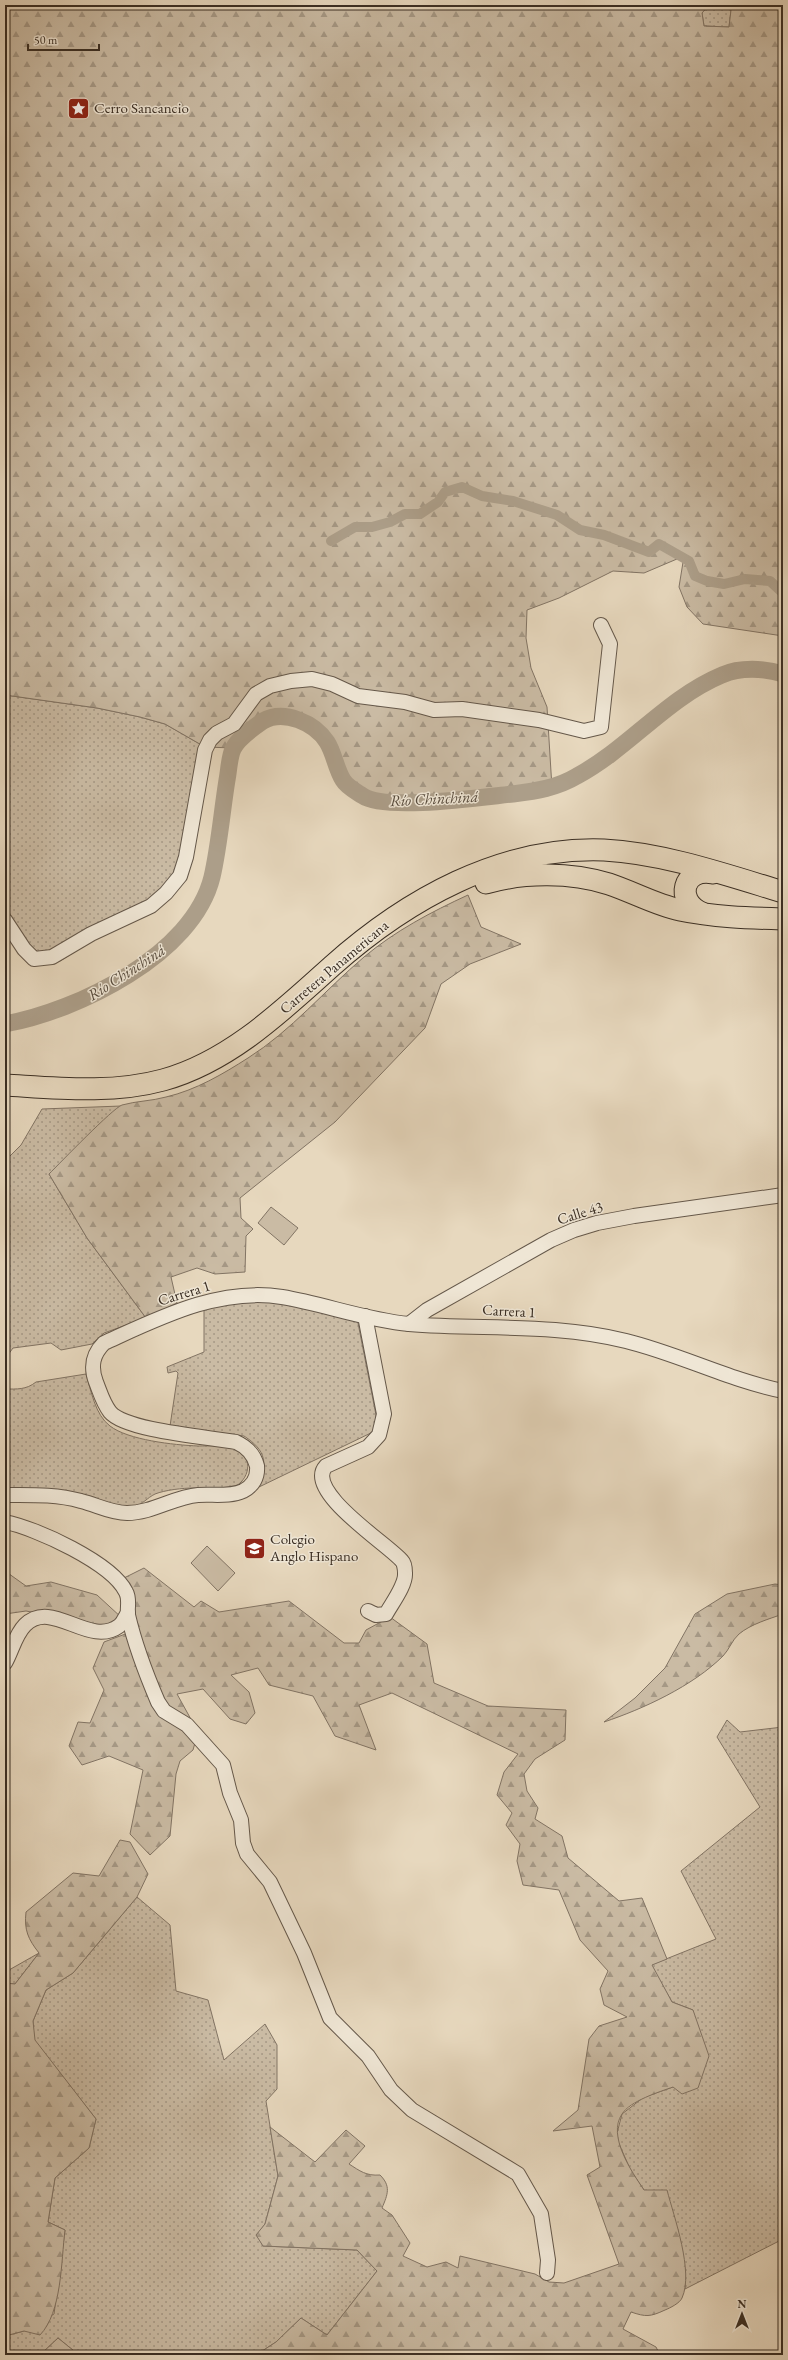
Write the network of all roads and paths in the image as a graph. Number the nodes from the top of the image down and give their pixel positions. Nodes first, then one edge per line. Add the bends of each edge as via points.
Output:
1 (601, 625) dead end
2 (714, 873) junction
3 (783, 892) edge
4 (702, 913) junction
5 (783, 919) edge
6 (5, 920) edge
7 (5, 1085) edge
8 (5, 1098) edge
9 (783, 1195) edge
10 (365, 1316) junction
11 (409, 1324) junction
12 (783, 1391) edge
13 (5, 1495) edge
14 (5, 1522) edge
15 (368, 1611) dead end
16 (123, 1620) junction
17 (5, 1663) edge
18 (547, 2273) dead end

1 - 6 street via 610,644 601,727 584,731 539,720 462,709 434,710 405,702 358,696 332,684 312,679 291,680 270,686 256,694 234,724 210,740 205,750 186,857 180,876 166,893 151,906 43,960 34,959 24,949
2 - 3 highway, Carretera Panamericana
2 - 4 highway via 696,873 685,886 688,903 694,910
2 - 7 highway, Carretera Panamericana via 663,858 603,850 565,852 497,867 428,895 396,915 356,945 274,1018 238,1043 186,1072 163,1080 119,1088 67,1089
4 - 5 highway, Carretera Panamericana
4 - 8 highway, Carretera Panamericana via 665,906 608,884 581,878 553,876 499,879 467,888 401,923 362,951 276,1029 245,1053 206,1076 166,1091 119,1100
9 - 11 street, Calle 43 via 634,1216 574,1230 550,1240 427,1310
10 - 11 street, Carrera 1
10 - 13 street, Carrera 1 via 281,1297 256,1296 218,1300 179,1309 104,1343 96,1352 92,1364 94,1377 110,1412 121,1421 137,1426 236,1442 246,1447 256,1461 258,1472 254,1484 244,1490 230,1494 197,1495 144,1511 128,1513 113,1512 54,1495
10 - 15 street via 384,1414 379,1435 368,1447 326,1466 322,1472 328,1494 403,1562 405,1574 386,1614 376,1615
11 - 12 street, Carrera 1 via 575,1331 603,1336 628,1341 756,1385
14 - 16 street via 45,1534 115,1577 128,1594
16 - 17 street via 106,1630 93,1630 51,1617 39,1616 21,1630
16 - 18 street via 164,1711 187,1725 223,1765 230,1793 241,1820 243,1843 247,1854 270,1882 304,1953 330,2018 368,2056 391,2090 412,2110 518,2174 541,2214 548,2260

